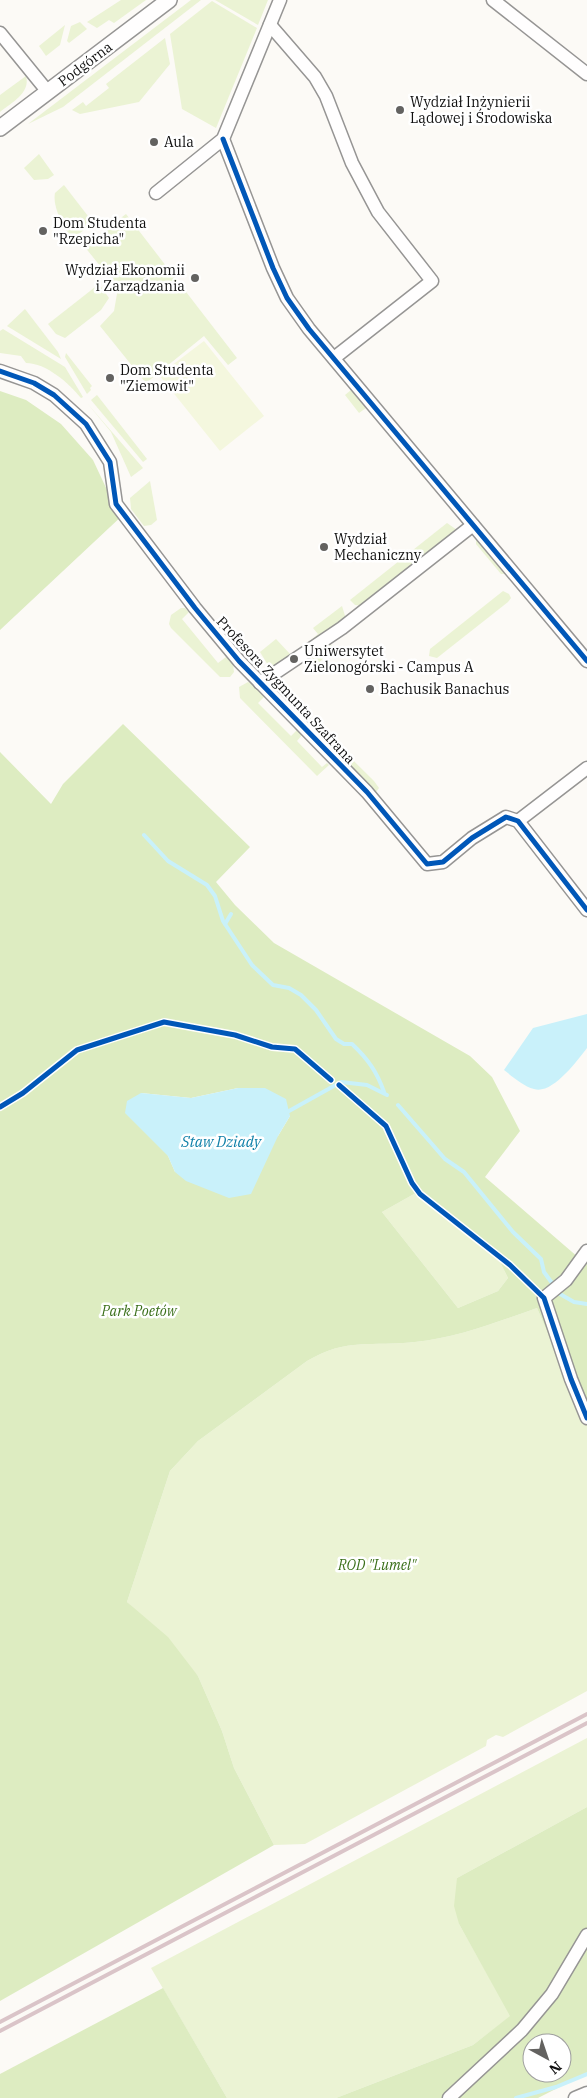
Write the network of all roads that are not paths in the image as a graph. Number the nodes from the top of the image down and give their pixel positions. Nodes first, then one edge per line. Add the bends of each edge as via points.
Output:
1 (169, 0) edge
2 (280, 0) edge
3 (493, 0) edge
4 (270, 25) junction
5 (0, 33) edge
6 (587, 74) edge
7 (48, 92) junction
8 (0, 128) edge
9 (223, 139) junction
10 (156, 193) dead end
11 (334, 358) junction
12 (0, 371) edge
13 (473, 524) junction
14 (587, 661) edge
15 (260, 683) junction
16 (587, 768) edge
17 (518, 821) junction
18 (587, 910) edge
19 (587, 1252) edge
20 (587, 1418) edge
21 (587, 1934) edge
22 (587, 2093) edge
23 (448, 2098) edge
24 (575, 2098) edge

1 - 7 street, Podgórna
2 - 4 street
3 - 6 street
4 - 9 street
4 - 11 street via 319,83 352,163 378,212 432,281
5 - 7 street
7 - 8 street, Podgórna
9 - 10 street
9 - 11 street via 287,298
11 - 13 street
12 - 15 street, Profesora Zygmunta Szafrana via 34,383 54,395 86,424 110,462 116,504 218,637
13 - 14 street
13 - 15 street, Profesora Zygmunta Szafrana via 342,628
15 - 17 street, Profesora Zygmunta Szafrana via 361,786 427,864 443,862 506,816
16 - 17 street
17 - 18 street
19 - 20 street via 546,1296
21 - 23 street via 552,1994 522,2030
22 - 24 street

